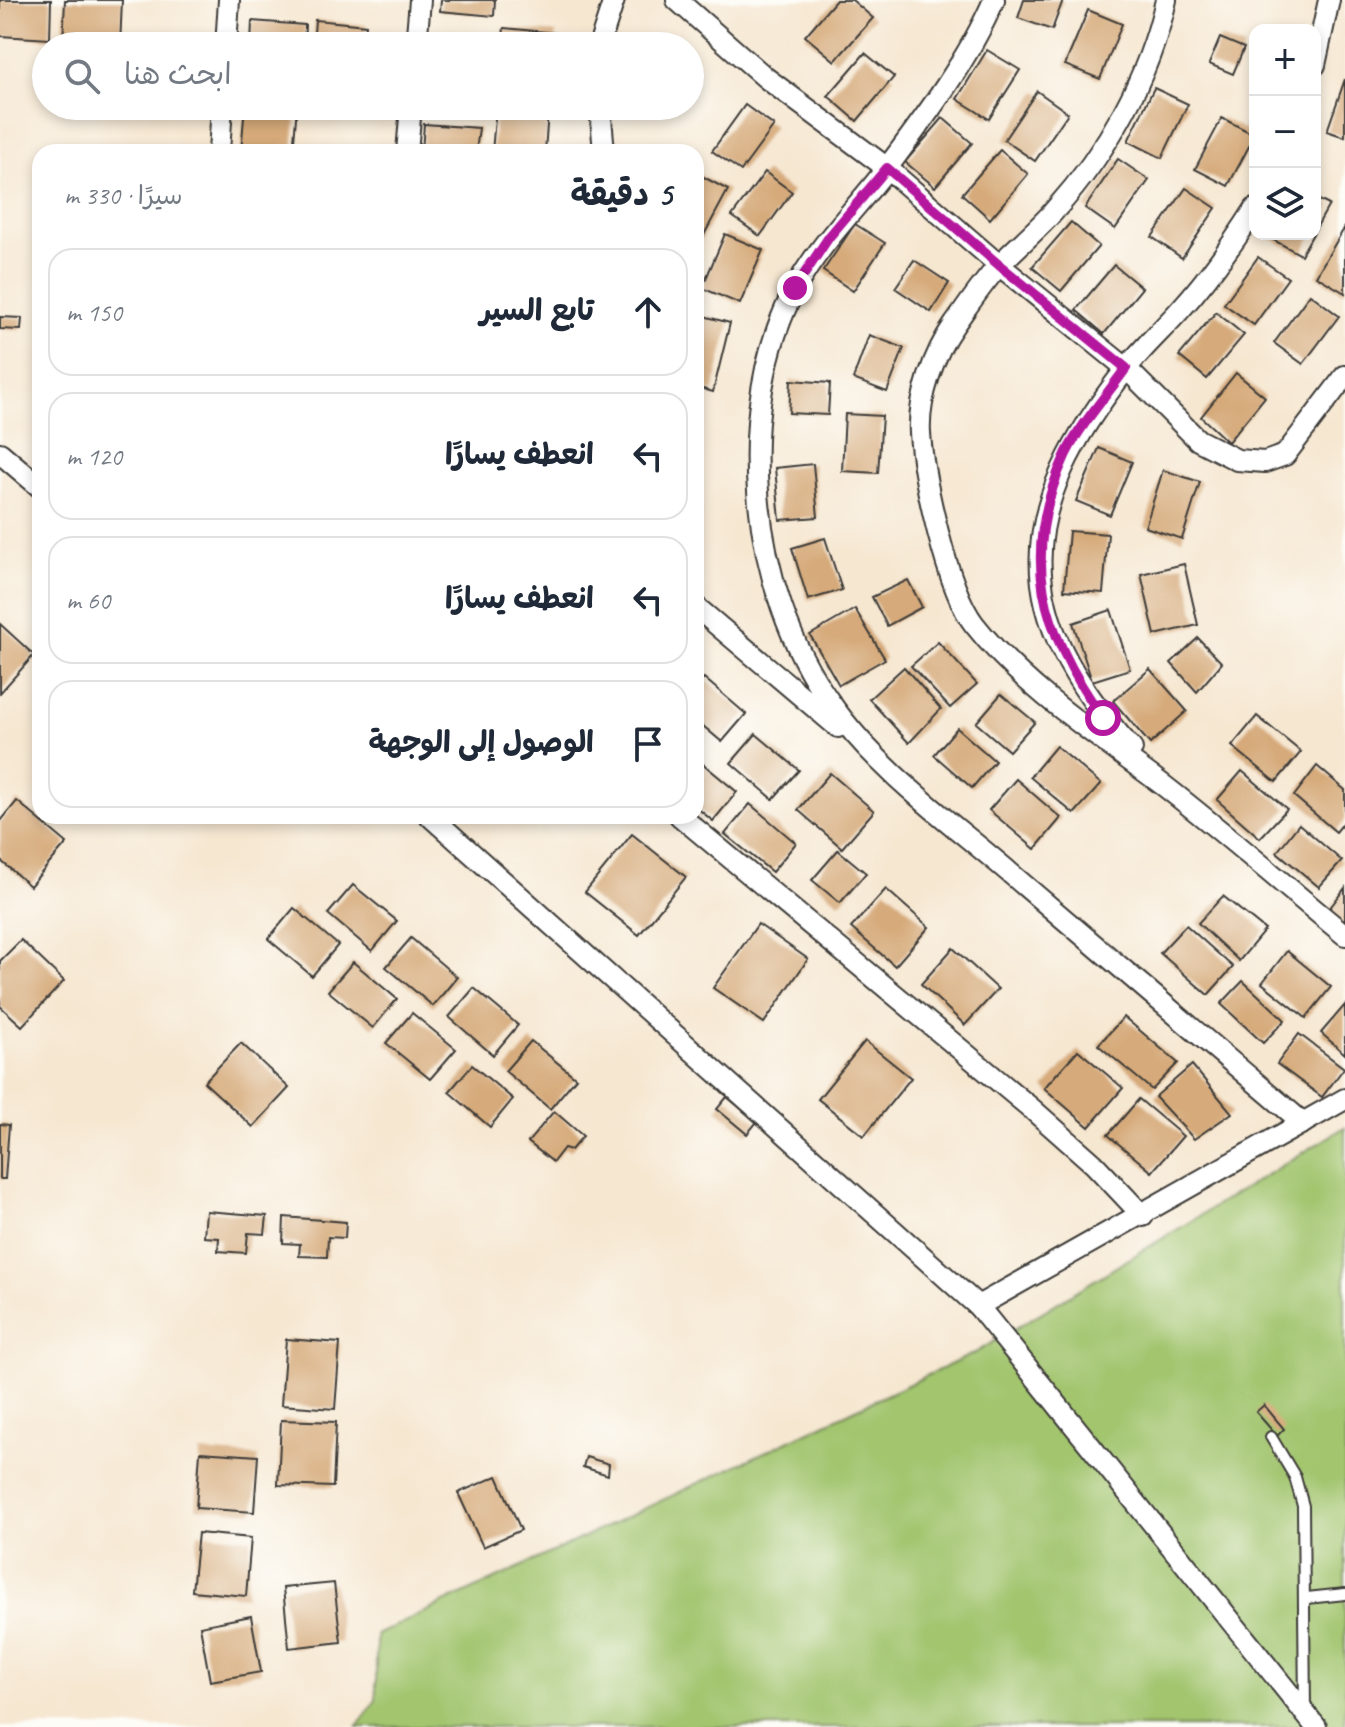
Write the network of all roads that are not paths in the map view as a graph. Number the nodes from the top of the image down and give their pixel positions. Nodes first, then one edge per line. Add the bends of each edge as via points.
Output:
1 (229, 0) edge
2 (420, 0) edge
3 (614, 0) edge
4 (677, 0) edge
5 (994, 0) edge
6 (1166, 0) edge
7 (1329, 0) edge
8 (227, 32) edge
9 (417, 32) edge
10 (604, 32) edge
11 (1321, 37) edge
12 (221, 120) edge
13 (410, 120) edge
14 (601, 120) edge
15 (220, 144) edge
16 (408, 144) edge
17 (603, 144) edge
18 (887, 168) junction
19 (1249, 218) edge
20 (999, 265) junction
21 (1126, 368) junction
22 (1345, 376) edge
23 (0, 453) edge
24 (32, 480) edge
25 (704, 614) edge
26 (896, 776) junction
27 (1167, 788) junction
28 (439, 824) edge
29 (690, 824) edge
30 (1345, 935) edge
31 (1345, 1099) edge
32 (1303, 1123) junction
33 (1143, 1216) junction
34 (978, 1306) junction
35 (1271, 1437) dead end
36 (1345, 1594) edge
37 (1307, 1598) junction
38 (1311, 1722) edge

1 - 8 street
2 - 9 street
3 - 10 street
4 - 18 street via 766,78
5 - 18 street via 958,68
6 - 20 street via 1144,70 1119,121 1053,212
7 - 11 street
12 - 15 street
13 - 16 street
14 - 17 street
18 - 20 street
18 - 26 street via 829,237 795,288 770,356 758,449 764,555 795,647 830,704
19 - 21 street via 1209,275
20 - 21 street
20 - 27 street via 951,328 922,407 920,433 948,566 973,622 1024,677
21 - 22 street via 1198,440 1237,460 1265,462 1285,455
21 - 27 street via 1067,452 1041,524 1041,594 1072,674 1103,718
23 - 24 street
25 - 26 street
26 - 32 street
27 - 30 street
28 - 34 street
29 - 33 street via 1032,1109
31 - 32 street
32 - 33 street
33 - 34 street
34 - 38 street
35 - 37 lane via 1295,1477 1303,1506
36 - 37 lane
37 - 38 lane

